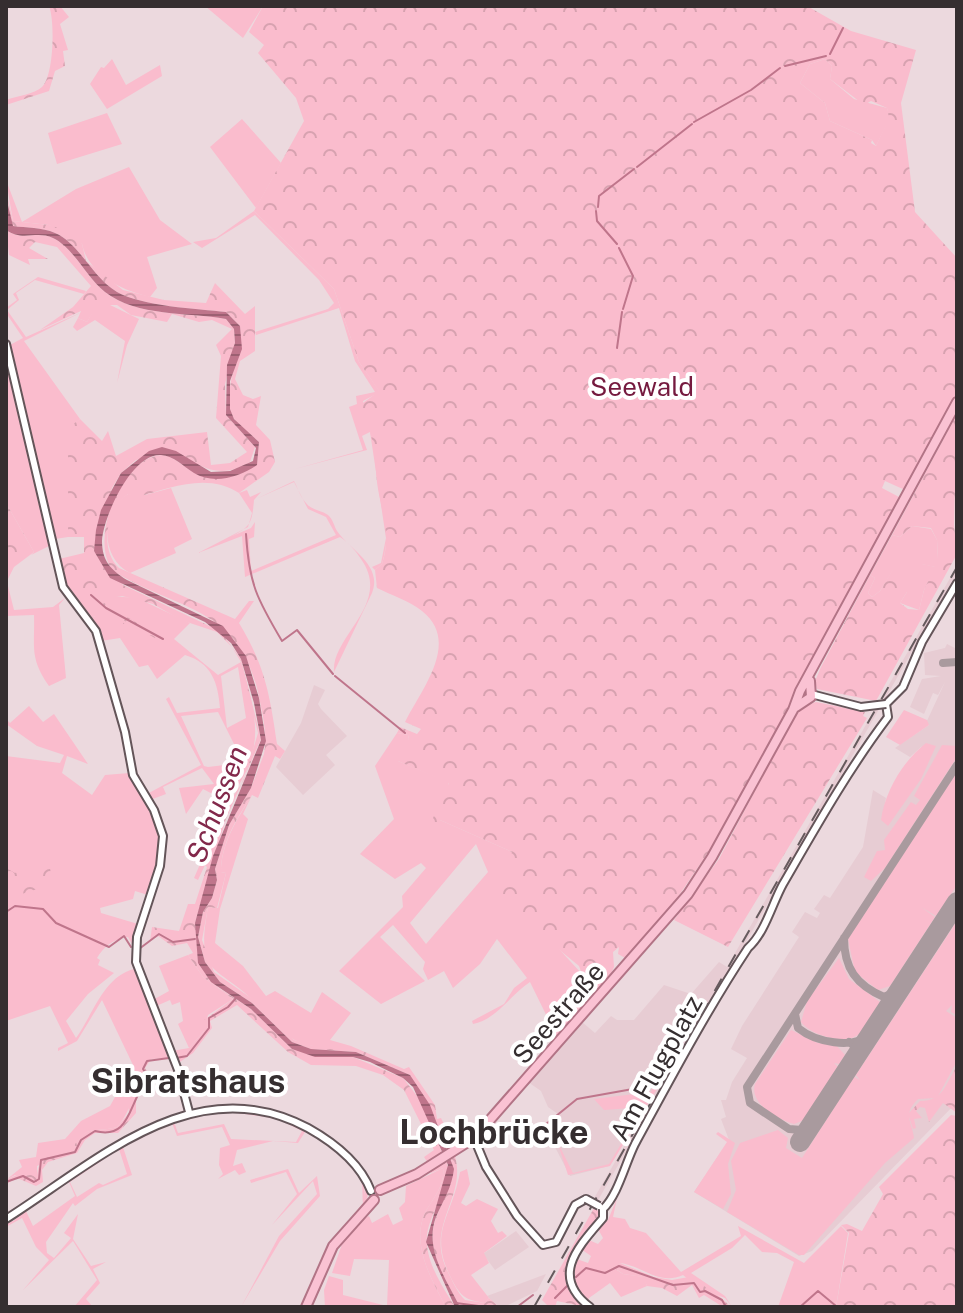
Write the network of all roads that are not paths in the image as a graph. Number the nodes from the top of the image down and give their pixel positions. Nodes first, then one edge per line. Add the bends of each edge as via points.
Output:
1 (6, 344) edge
2 (957, 402) edge
3 (957, 583) edge
4 (806, 695) junction
5 (888, 708) junction
6 (192, 1111) junction
7 (474, 1138) junction
8 (375, 1194) junction
9 (601, 1208) junction
10 (6, 1219) edge
11 (308, 1307) edge
12 (590, 1307) edge

1 - 6 street via 65,592 96,631 133,775 163,836 160,866 135,954
2 - 4 main road via 810,676
3 - 5 street, Am Flugplatz
4 - 5 street, bridge
4 - 7 main road, Seestraße via 678,906
5 - 9 street, Am Flugplatz via 644,1127 620,1172 614,1197
6 - 8 street via 242,1108 287,1118 331,1142
6 - 10 street via 154,1124
7 - 8 main road, Seestraße
7 - 9 street, bridge via 517,1216 543,1245 556,1242 575,1205 586,1199
8 - 11 main road, Seestraße via 333,1246
9 - 12 street, Am Flugplatz via 603,1218 571,1261 574,1289

